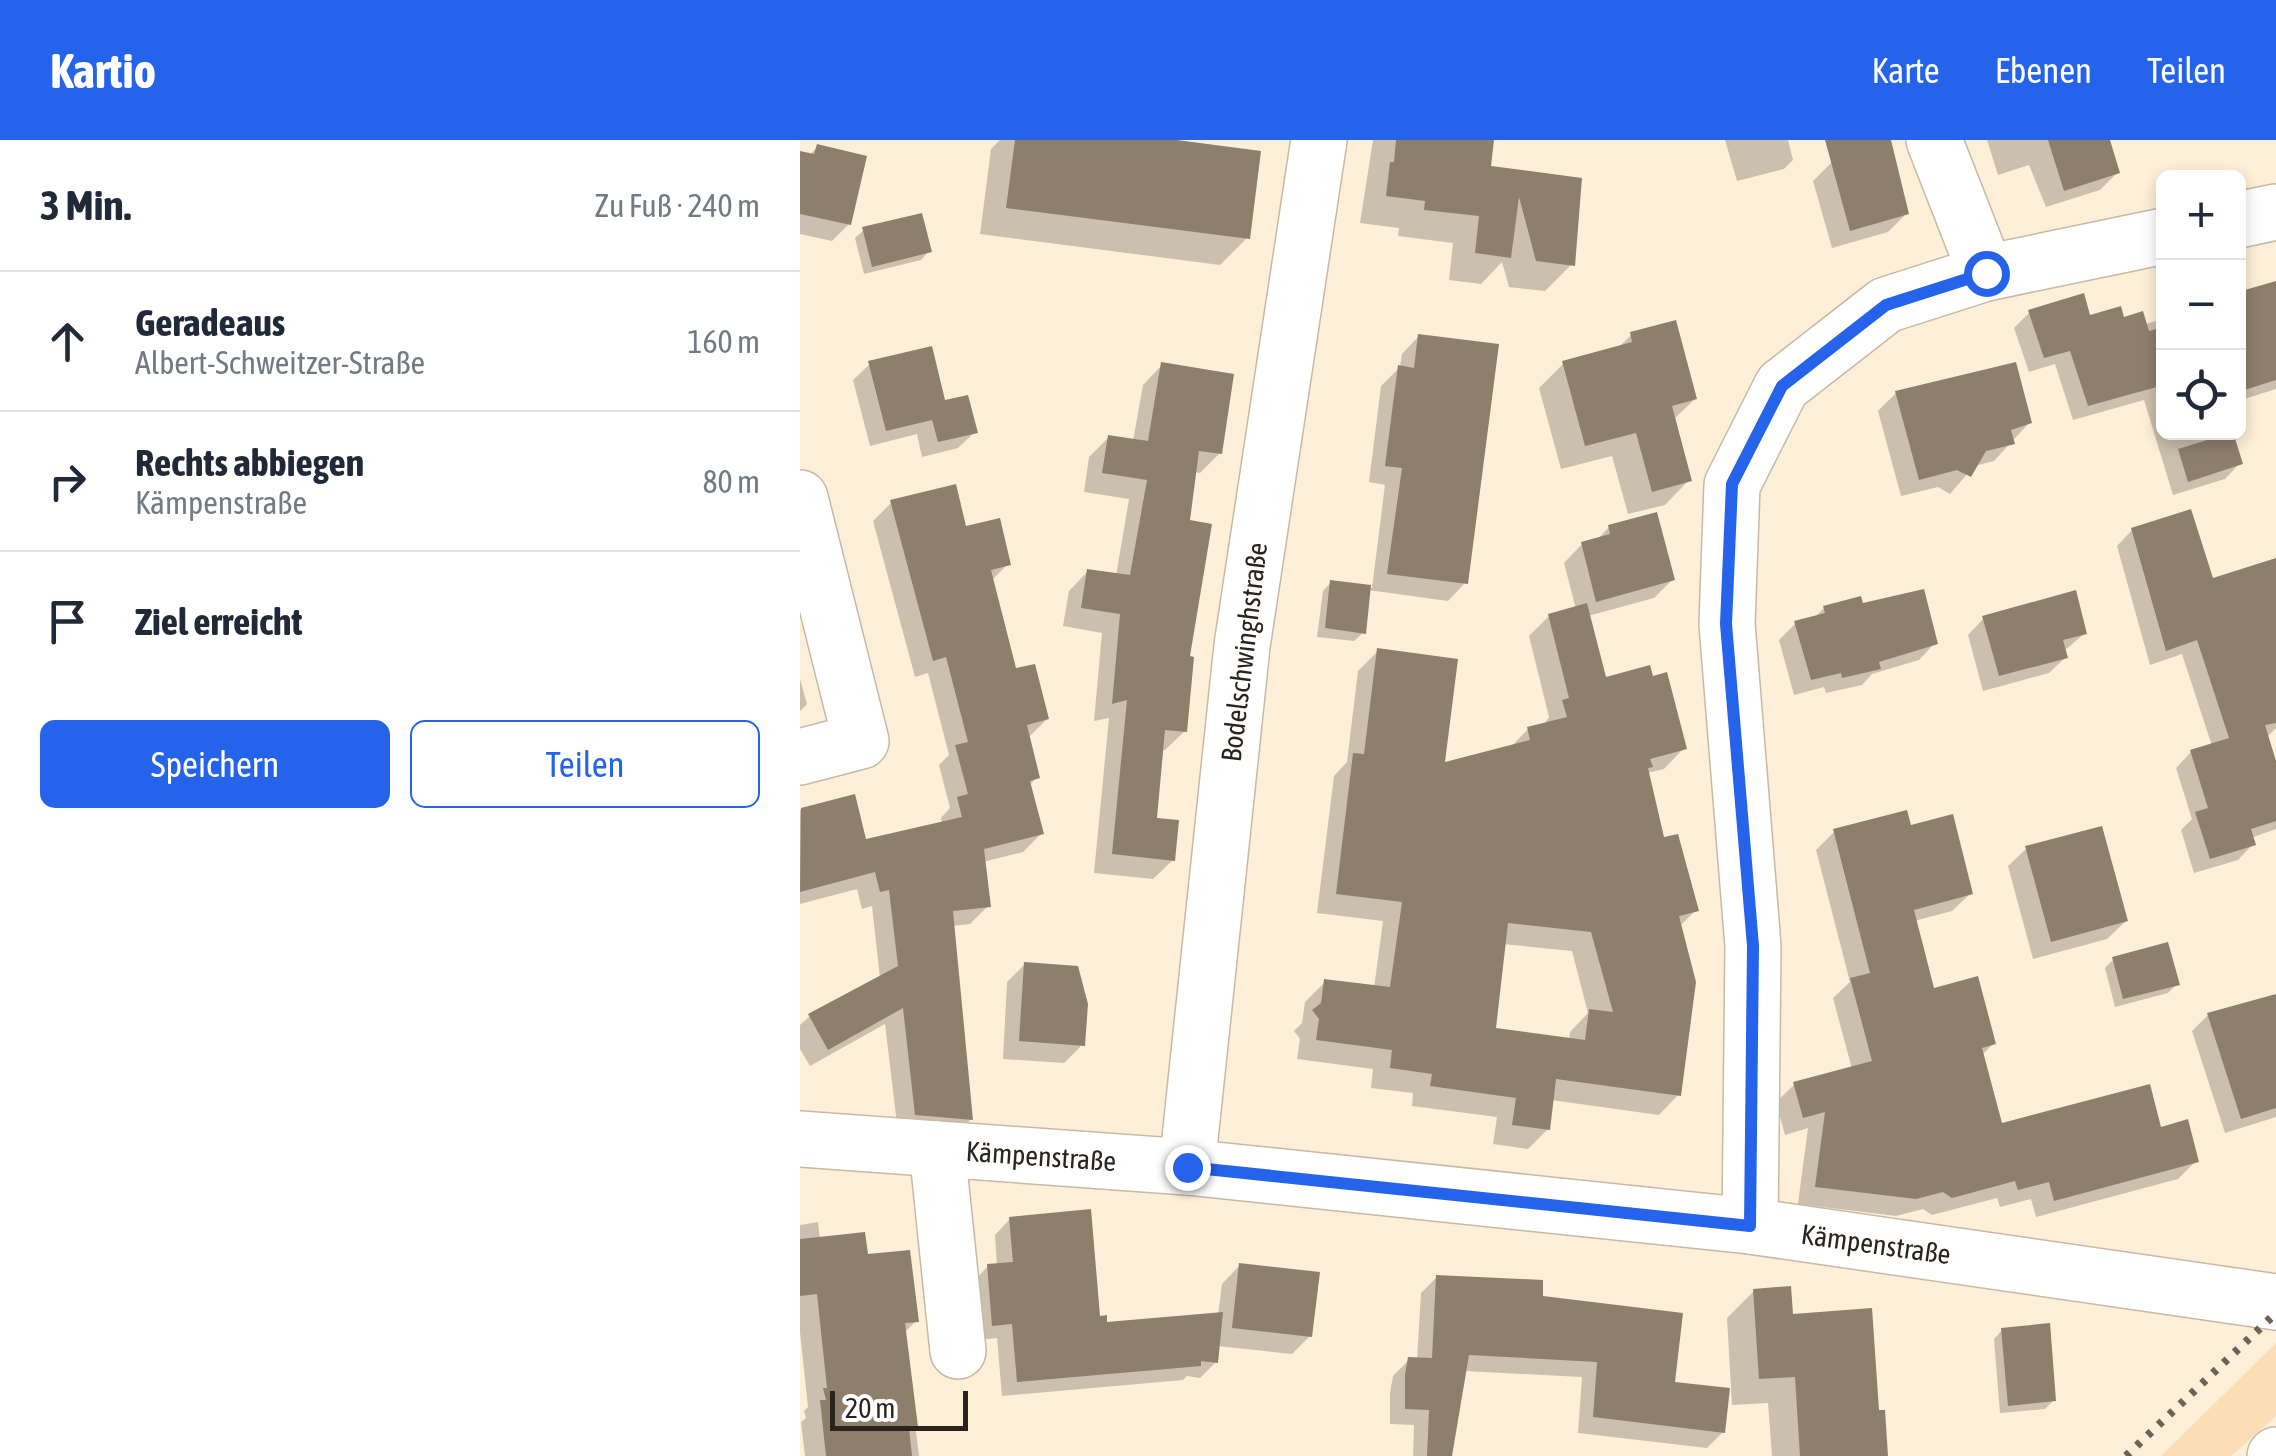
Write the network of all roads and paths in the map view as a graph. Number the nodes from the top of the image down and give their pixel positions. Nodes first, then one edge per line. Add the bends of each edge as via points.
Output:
1 (1319, 140) edge
2 (1934, 140) edge
3 (2276, 212) edge
4 (2246, 218) edge
5 (2156, 238) edge
6 (1986, 273) junction
7 (800, 498) edge
8 (800, 757) edge
9 (800, 1139) edge
10 (936, 1148) junction
11 (1187, 1167) junction
12 (1750, 1226) junction
13 (2276, 1260) edge
14 (2255, 1299) edge
15 (958, 1351) dead end

1 - 11 street, Bodelschwinghstraße via 1242,646
2 - 6 street
3 - 4 street
5 - 6 street
6 - 12 street via 1886,305 1782,386 1732,484 1726,624 1753,946
7 - 8 street via 861,741
9 - 10 street, Kämpenstraße
10 - 11 street, Kämpenstraße
10 - 15 street
11 - 12 street, Kämpenstraße
12 - 14 street, Kämpenstraße
13 - 14 street, Kämpenstraße

